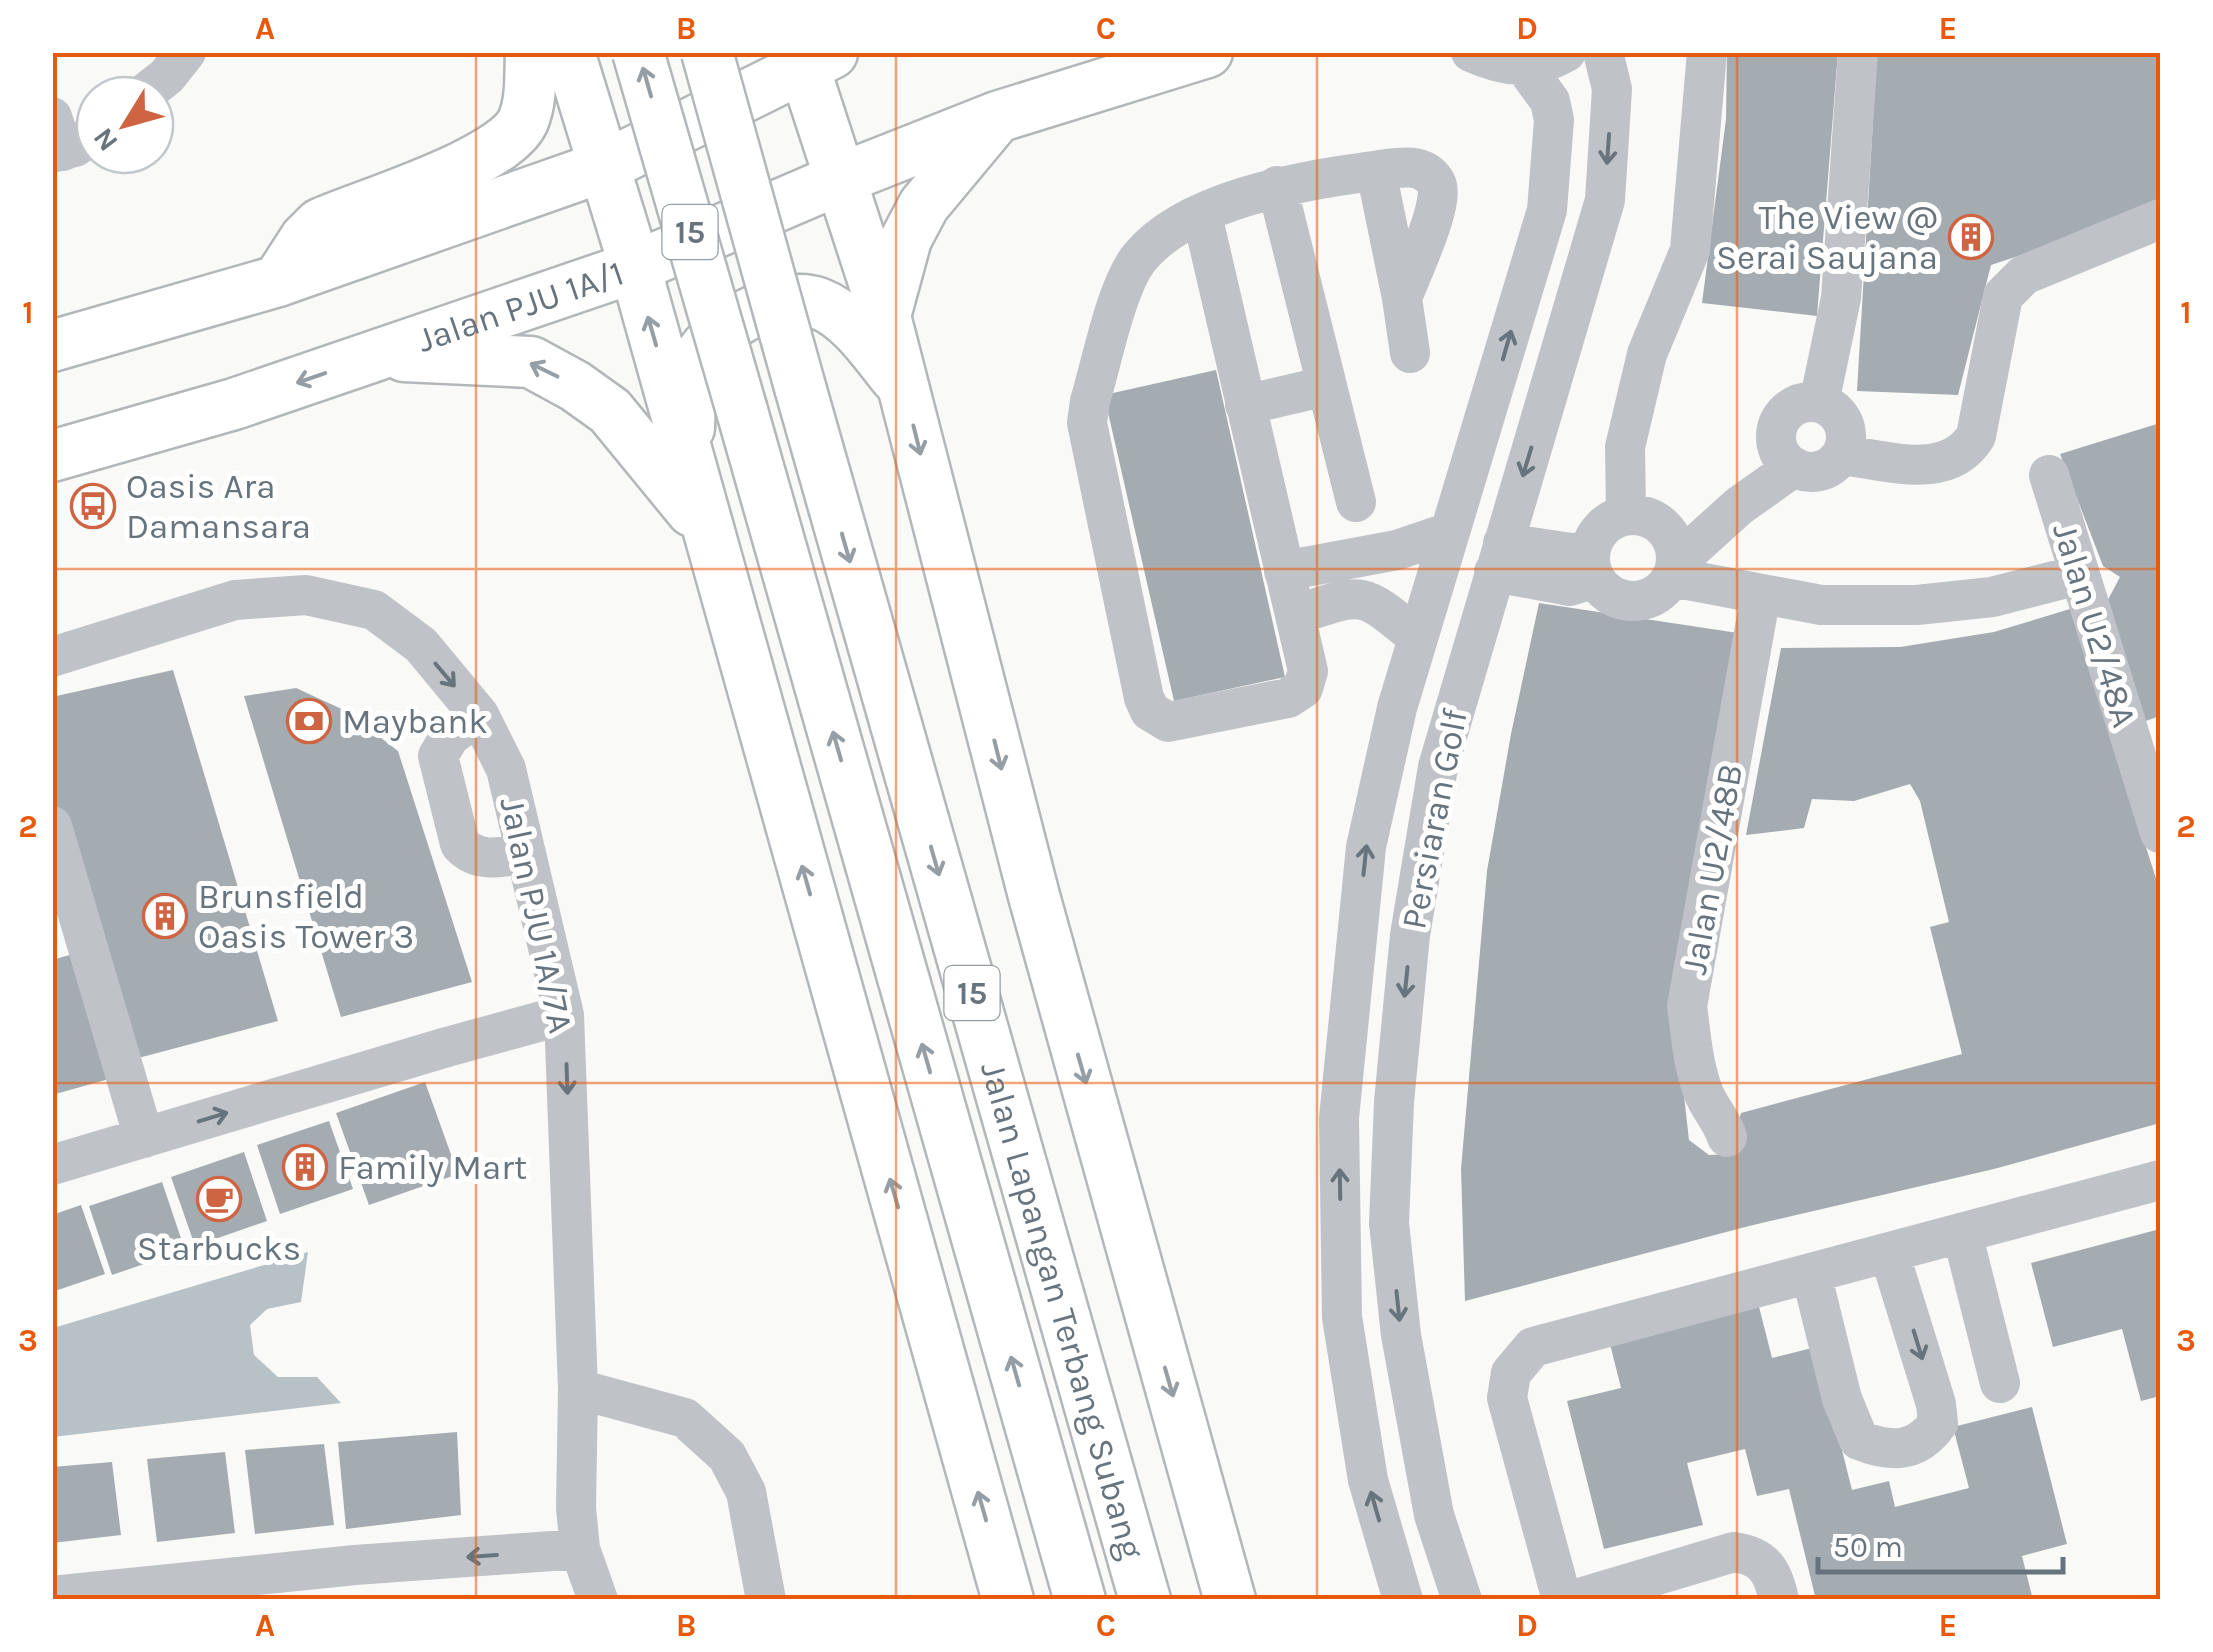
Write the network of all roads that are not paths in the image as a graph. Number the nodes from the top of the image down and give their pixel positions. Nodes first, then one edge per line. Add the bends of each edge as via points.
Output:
1 (186, 52) edge
2 (532, 52) edge
3 (569, 52) edge
4 (638, 52) edge
5 (707, 52) edge
6 (1207, 52) edge
7 (1472, 52) edge
8 (1566, 52) edge
9 (1604, 52) edge
10 (1707, 52) edge
11 (1858, 52) edge
12 (812, 57) edge
13 (1525, 66) junction
14 (168, 75) edge
15 (997, 117) junction
16 (605, 166) junction
17 (1376, 171) junction
18 (840, 179) junction
19 (1276, 186) junction
20 (1202, 215) junction
21 (2160, 218) edge
22 (635, 267) junction
23 (278, 280) junction
24 (1402, 298) junction
25 (885, 316) junction
26 (52, 346) edge
27 (1410, 353) dead end
28 (377, 355) junction
29 (1326, 386) junction
30 (903, 387) junction
31 (1819, 403) junction
32 (1245, 405) junction
33 (1842, 454) junction
34 (52, 456) edge
35 (688, 458) junction
36 (1787, 459) junction
37 (2049, 475) dead end
38 (1356, 502) dead end
39 (1626, 515) junction
40 (1450, 532) junction
41 (710, 535) junction
42 (1499, 557) junction
43 (1672, 558) junction
44 (1593, 565) junction
45 (1284, 571) junction
46 (2078, 575) junction
47 (1761, 594) junction
48 (1294, 615) junction
49 (1417, 638) junction
50 (52, 657) edge
51 (479, 716) junction
52 (52, 826) edge
53 (2160, 833) edge
54 (526, 853) junction
55 (65, 918) edge
56 (564, 1015) junction
57 (1394, 1102) junction
58 (1339, 1118) junction
59 (144, 1138) junction
60 (1727, 1138) dead end
61 (52, 1165) edge
62 (2160, 1180) edge
63 (1962, 1233) junction
64 (1889, 1252) junction
65 (1811, 1273) junction
66 (2000, 1383) dead end
67 (578, 1390) junction
68 (580, 1549) junction
69 (356, 1582) edge
70 (141, 1593) edge
71 (52, 1596) edge
72 (598, 1600) edge
73 (766, 1600) edge
74 (1008, 1600) edge
75 (1080, 1600) edge
76 (1145, 1600) edge
77 (1230, 1600) edge
78 (1403, 1600) edge
79 (1462, 1600) edge
80 (1562, 1600) edge
81 (1574, 1600) edge
82 (1780, 1600) edge

1 - 14 street
2 - 23 main road via 528,105 511,139 465,165 320,224
3 - 16 main road
75 -> 4 main road, Jalan Lapangan Terbang Subang / 15, bridge
5 -> 76 main road, Jalan Lapangan Terbang Subang / 15, bridge
6 - 15 main road, Jalan PJU 1A/1
7 - 13 street via 1497,64
8 - 13 street
9 -> 42 street, Persiaran Golf via 1612,89 1604,200
10 - 39 street via 1690,250 1647,354 1624,448
11 - 31 street via 1842,298
12 - 16 main road
12 - 18 main road
40 -> 13 street, Persiaran Golf via 1547,210 1554,120 1550,101
15 - 18 main road, Jalan PJU 1A/1
15 - 25 main road via 924,205 906,239
16 - 22 main road
16 - 23 main road
17 - 19 street
17 - 24 street
17 - 24 street via 1423,169 1439,198
18 - 22 main road, Jalan PJU 1A/1
18 - 25 main road
19 - 20 street
19 - 29 street
20 - 32 street
20 - 48 street via 1160,237 1129,272 1086,423 1150,711 1182,722 1296,695 1308,671
21 - 33 street via 2024,275 2002,296 1976,436 1956,458 1928,466
22 - 28 main road, Jalan PJU 1A/1
35 -> 22 main road
23 - 26 main road
24 - 27 street
25 - 30 main road
28 -> 34 main road, Jalan PJU 1A/1
41 -> 28 main road via 610,410 532,362
29 - 32 street
29 - 38 street
30 - 35 main road via 856,328 817,303 772,305 723,328 697,360
30 -> 77 main road via 1034,896
31 - 33 street via 1844,423
31 - 36 street via 1798,404 1781,419 1776,430
32 - 45 street
33 - 36 street via 1815,472
35 - 41 main road
36 - 43 street via 1726,488
37 - 46 street, Jalan U2/48A
39 - 43 street via 1650,518
39 - 44 street via 1602,528
40 - 45 street via 1397,550
40 - 49 street, Persiaran Golf
74 -> 41 main road
42 - 44 street via 1570,586
42 -> 57 street, Persiaran Golf via 1438,766 1410,934
43 - 44 street via 1664,588 1640,600 1614,596
43 - 47 street
45 - 48 street
46 - 47 street via 1992,597 1917,605 1821,605
46 - 53 street, Jalan U2/48A
47 - 60 street, Jalan U2/48B via 1687,1006 1694,1065
48 - 49 street via 1362,598
58 -> 49 street, Persiaran Golf via 1366,847
50 -> 51 street, Jalan PJU 1A/7A via 235,600 306,595 374,610 420,645
51 - 54 street, Jalan PJU 1A/7A via 506,769
51 - 54 street via 450,736 438,756 460,844 490,859
52 - 55 street
54 - 56 street, Jalan PJU 1A/7A
55 - 59 street
59 -> 56 street
56 -> 67 street, Jalan PJU 1A/7A
57 - 58 street via 1354,1122
57 -> 79 street, Persiaran Golf via 1389,1223 1401,1335 1434,1515
78 -> 58 street, Persiaran Golf via 1368,1480 1342,1317
59 - 61 street
62 - 63 street
63 - 64 street
63 - 66 street
64 - 65 street
64 -> 65 street via 1936,1404 1938,1423 1916,1445 1882,1449 1859,1440
65 - 80 street via 1532,1347 1511,1373 1508,1398
67 - 68 street, Jalan PJU 1A/7A
67 - 73 street via 685,1418 726,1456 746,1492
68 -> 69 street
68 - 72 street, Jalan PJU 1A/7A
69 - 70 street
70 - 71 street
81 - 82 street via 1734,1552 1754,1555 1768,1569

